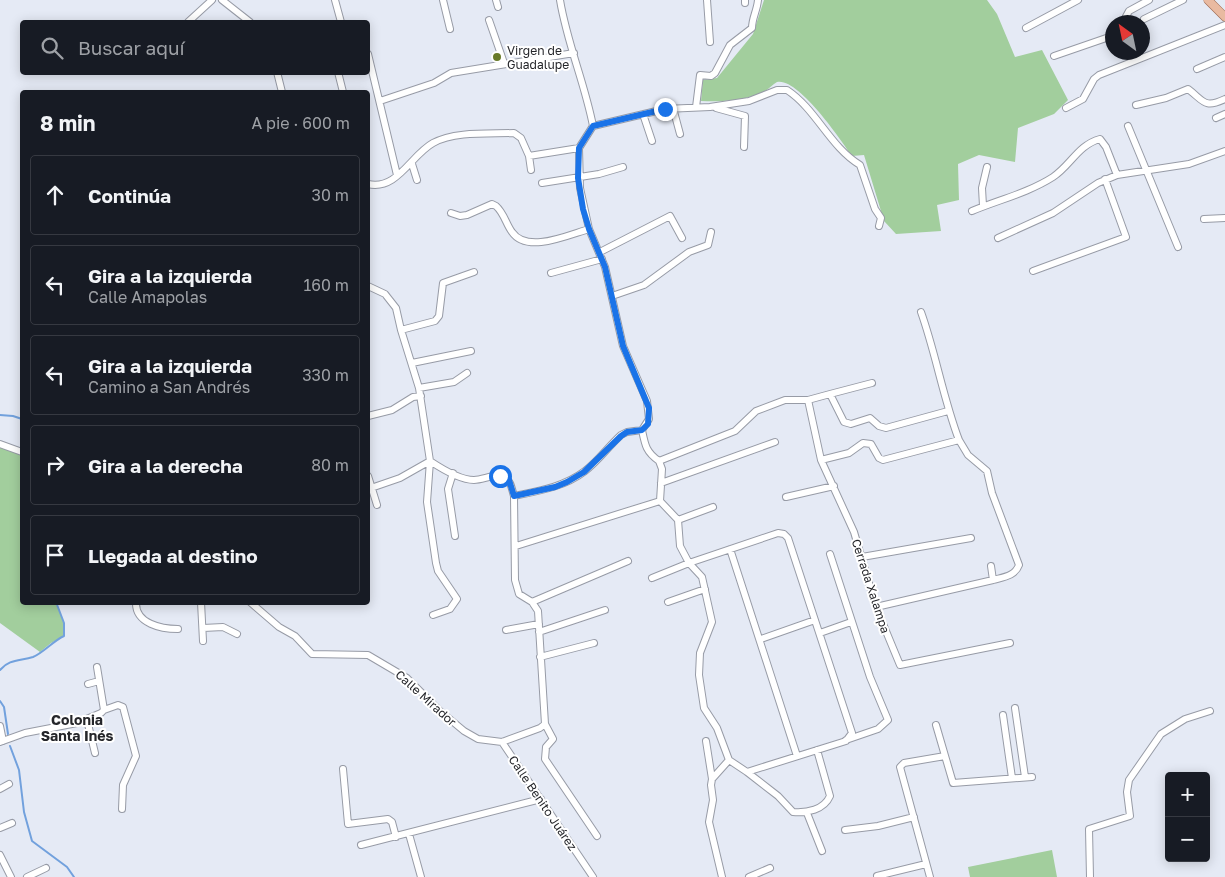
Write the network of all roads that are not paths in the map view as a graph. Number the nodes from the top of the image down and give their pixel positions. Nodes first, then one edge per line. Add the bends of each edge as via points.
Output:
1 (212, 0) edge
2 (222, 0) edge
3 (335, 0) edge
4 (443, 0) edge
5 (560, 0) edge
6 (707, 0) edge
7 (758, 0) edge
8 (1078, 0) edge
9 (1149, 0) edge
10 (1183, 0) edge
11 (1208, 0) edge
12 (1224, 14) edge
13 (1127, 15) edge
14 (1150, 16) edge
15 (190, 20) edge
16 (247, 20) edge
17 (340, 20) edge
18 (489, 20) dead end
19 (1225, 25) edge
20 (1026, 28) dead end
21 (450, 29) dead end
22 (1105, 38) edge
23 (710, 42) dead end
24 (574, 53) junction
25 (1054, 56) dead end
26 (1225, 57) edge
27 (370, 62) edge
28 (504, 63) junction
29 (1198, 69) dead end
30 (278, 75) edge
31 (339, 75) edge
32 (282, 90) edge
33 (342, 90) edge
34 (1225, 99) edge
35 (380, 101) junction
36 (1136, 105) dead end
37 (696, 107) junction
38 (710, 107) junction
39 (673, 108) junction
40 (1066, 108) dead end
41 (643, 114) junction
42 (1225, 114) edge
43 (1216, 118) dead end
44 (593, 126) junction
45 (1128, 126) dead end
46 (680, 134) dead end
47 (652, 141) dead end
48 (744, 147) dead end
49 (579, 148) junction
50 (1225, 151) edge
51 (529, 156) junction
52 (412, 164) junction
53 (622, 167) dead end
54 (986, 167) dead end
55 (531, 170) dead end
56 (1145, 171) junction
57 (397, 175) junction
58 (1117, 175) junction
59 (578, 178) junction
60 (1105, 179) junction
61 (417, 180) dead end
62 (542, 183) dead end
63 (370, 184) edge
64 (983, 206) junction
65 (972, 211) dead end
66 (451, 213) dead end
67 (1225, 218) edge
68 (1204, 219) dead end
69 (879, 226) dead end
70 (589, 229) junction
71 (711, 232) dead end
72 (682, 238) dead end
73 (998, 238) dead end
74 (1178, 247) dead end
75 (601, 255) junction
76 (1033, 271) dead end
77 (474, 272) dead end
78 (551, 273) dead end
79 (370, 287) edge
80 (612, 296) junction
81 (921, 312) dead end
82 (400, 330) junction
83 (471, 351) dead end
84 (412, 363) junction
85 (467, 373) dead end
86 (872, 383) dead end
87 (419, 388) junction
88 (830, 394) junction
89 (421, 396) junction
90 (808, 400) junction
91 (948, 411) junction
92 (370, 416) edge
93 (642, 430) junction
94 (959, 440) junction
95 (775, 442) dead end
96 (0, 444) edge
97 (20, 451) edge
98 (821, 460) junction
99 (430, 461) junction
100 (659, 461) junction
101 (453, 473) junction
102 (661, 483) junction
103 (370, 484) edge
104 (834, 486) junction
105 (371, 488) junction
106 (514, 496) junction
107 (786, 497) dead end
108 (660, 501) junction
109 (377, 505) dead end
110 (713, 507) dead end
111 (678, 520) junction
112 (455, 536) dead end
113 (971, 538) dead end
114 (516, 546) junction
115 (730, 549) junction
116 (830, 554) dead end
117 (862, 558) junction
118 (628, 561) dead end
119 (689, 563) junction
120 (992, 566) dead end
121 (652, 578) dead end
122 (993, 580) junction
123 (705, 589) junction
124 (532, 602) junction
125 (668, 602) dead end
126 (137, 605) edge
127 (201, 605) edge
128 (253, 605) edge
129 (876, 607) junction
130 (605, 610) dead end
131 (433, 615) dead end
132 (815, 620) junction
133 (851, 622) junction
134 (538, 624) junction
135 (203, 628) junction
136 (178, 629) dead end
137 (506, 630) dead end
138 (539, 632) junction
139 (820, 633) junction
140 (237, 634) dead end
141 (761, 639) junction
142 (203, 641) dead end
143 (594, 643) dead end
144 (1010, 643) dead end
145 (540, 657) junction
146 (97, 667) dead end
147 (99, 681) junction
148 (88, 684) dead end
149 (1015, 708) dead end
150 (104, 710) junction
151 (1210, 711) dead end
152 (1003, 715) dead end
153 (87, 720) junction
154 (545, 724) junction
155 (936, 725) dead end
156 (0, 726) edge
157 (706, 741) dead end
158 (846, 741) junction
159 (1, 742) edge
160 (502, 742) junction
161 (817, 750) junction
162 (95, 753) dead end
163 (796, 756) junction
164 (945, 756) junction
165 (729, 760) junction
166 (343, 769) dead end
167 (747, 772) junction
168 (1012, 778) junction
169 (712, 779) junction
170 (9, 784) dead end
171 (0, 789) edge
172 (541, 799) junction
173 (122, 810) dead end
174 (807, 813) junction
175 (914, 817) junction
176 (12, 823) dead end
177 (0, 828) edge
178 (845, 830) dead end
179 (409, 834) junction
180 (596, 836) dead end
181 (396, 837) junction
182 (362, 845) dead end
183 (822, 851) dead end
184 (0, 855) edge
185 (926, 864) junction
186 (46, 868) dead end
187 (770, 868) dead end
188 (878, 876) edge
189 (11, 877) edge
190 (27, 877) edge
191 (421, 877) edge
192 (593, 877) edge
193 (722, 877) edge
194 (748, 877) edge
195 (930, 877) edge
196 (1090, 877) edge

1 - 15 street
2 - 16 street
3 - 17 street
4 - 21 street
5 - 24 street
6 - 23 street
7 - 37 street via 752,28 730,45 715,73 700,75
8 - 20 street
9 - 13 street
10 - 14 street
11 - 12 main road
18 - 28 street
19 - 40 street via 1099,75 1084,99
22 - 25 street
24 - 28 street
24 - 44 street
26 - 29 street
27 - 35 street
28 - 35 street via 451,73 434,83
30 - 32 street
31 - 33 street
34 - 36 street via 1207,104 1188,89
35 - 57 street
37 - 38 street
37 - 39 street
38 - 48 street via 746,116
38 - 69 street via 749,102 783,89 792,93 849,158 860,165 881,218
39 - 41 street
39 - 46 street
41 - 44 street
41 - 47 street
42 - 43 street
44 - 49 street
45 - 56 street
49 - 51 street
49 - 59 street
50 - 56 street via 1200,162
51 - 52 street via 519,135 488,134 440,140
51 - 55 street
52 - 57 street
52 - 61 street
53 - 59 street
54 - 64 street
56 - 58 street
56 - 74 street
57 - 63 street via 381,186
58 - 60 street
58 - 64 street via 1100,139 1081,148 1053,177
59 - 62 street
59 - 70 street
60 - 73 street via 1053,213
60 - 76 street via 1126,237
64 - 65 street
66 - 70 street via 460,216 492,204 511,232 524,242 552,240
67 - 68 street
70 - 75 street
71 - 80 street via 708,246 689,252 644,285
72 - 75 street via 670,216
75 - 78 street
75 - 80 street
77 - 82 street via 443,283 439,316 435,321
79 - 82 street via 393,301
80 - 93 street via 623,346 649,408 648,424
81 - 91 street
82 - 84 street
83 - 84 street
84 - 87 street
85 - 87 street via 454,382
86 - 88 street
87 - 89 street
88 - 90 street
88 - 91 street via 840,416 848,424 870,418 886,428
89 - 92 street via 413,397 392,410
89 - 99 street
90 - 98 street, Cerrada Xalampa
90 - 100 street via 785,400 756,411 735,431
91 - 94 street
93 - 100 street via 646,449
93 - 106 street via 621,436 584,472 567,482
94 - 98 street via 883,460 871,444 863,443 848,453
94 - 122 street via 968,454 987,471 1019,565 1016,572
95 - 102 street
96 - 97 street
98 - 104 street, Cerrada Xalampa
99 - 101 street
99 - 105 street via 400,478
99 - 131 street via 427,502 436,563 457,599 450,609
100 - 102 street
101 - 106 street via 476,480 506,477
101 - 112 street via 448,489
102 - 108 street
103 - 105 street
104 - 107 street
104 - 117 street, Cerrada Xalampa
105 - 109 street
106 - 114 street
108 - 111 street
108 - 114 street
110 - 111 street
111 - 119 street via 680,546
113 - 117 street
114 - 124 street via 514,570 517,589
115 - 119 street
115 - 132 street via 784,534
115 - 141 street
116 - 133 street
117 - 129 street, Cerrada Xalampa
118 - 124 street
119 - 121 street
119 - 123 street via 700,574
120 - 122 street
122 - 129 street
123 - 125 street
123 - 165 street via 712,622 700,653 699,675 704,708 717,728
124 - 134 street via 538,611
126 - 136 street via 138,613 156,627
127 - 135 street
128 - 160 street, Calle Mirador via 295,636 312,654 368,655 407,678 464,731 487,741
129 - 144 street, Cerrada Xalampa via 900,665
130 - 138 street
132 - 139 street
132 - 141 street
133 - 139 street
133 - 158 street via 888,720 878,729
134 - 137 street
134 - 138 street
135 - 140 street via 223,627
135 - 142 street
138 - 145 street
139 - 158 street via 852,729
141 - 163 street
143 - 145 street
145 - 154 street
146 - 147 street
147 - 148 street
147 - 150 street
149 - 168 street via 1028,777
150 - 153 street
150 - 173 street via 118,705 124,707 136,756 123,785
151 - 196 street via 1161,734 1129,780 1130,816 1093,827 1088,832
152 - 168 street
153 - 159 street via 25,733
153 - 162 street
154 - 160 street, Calle Benito Juárez
154 - 180 street via 553,738 546,747 546,759
155 - 164 street
156 - 159 street
157 - 169 street
158 - 161 street
160 - 172 street, Calle Benito Juárez
161 - 163 street
161 - 174 street via 830,796 825,804
163 - 167 street
164 - 168 street via 955,784
164 - 175 street via 904,763 900,767
165 - 167 street
165 - 169 street
166 - 181 street via 348,824 388,819
167 - 174 street via 778,796 792,812
169 - 193 street via 709,822
170 - 171 street
172 - 179 street
172 - 192 street, Calle Benito Juárez
174 - 183 street
175 - 178 street
175 - 185 street
176 - 177 street
179 - 181 street
179 - 191 street
181 - 182 street
184 - 189 street
185 - 188 street
185 - 195 street
186 - 190 street
187 - 194 street

